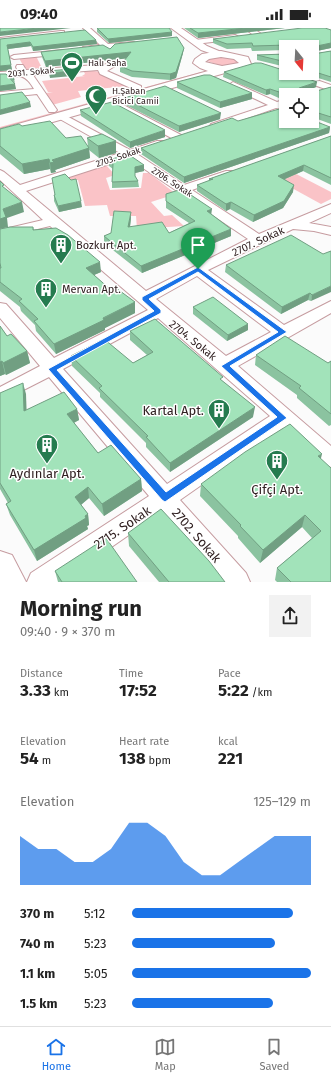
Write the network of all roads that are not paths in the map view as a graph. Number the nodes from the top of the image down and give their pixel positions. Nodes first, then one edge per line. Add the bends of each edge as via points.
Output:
1 (25, 28) edge
2 (164, 28) edge
3 (175, 28) edge
4 (248, 28) edge
5 (88, 29) edge
6 (66, 32) edge
7 (16, 37) junction
8 (146, 42) edge
9 (194, 42) junction
10 (6, 45) edge
11 (107, 47) junction
12 (331, 49) edge
13 (319, 50) edge
14 (331, 52) edge
15 (221, 54) junction
16 (319, 54) edge
17 (114, 61) junction
18 (200, 61) junction
19 (23, 73) junction
20 (0, 75) edge
21 (225, 77) junction
22 (308, 80) edge
23 (138, 88) junction
24 (330, 88) edge
25 (39, 91) junction
26 (319, 91) edge
27 (0, 95) edge
28 (112, 102) junction
29 (279, 103) edge
30 (279, 106) edge
31 (57, 113) junction
32 (222, 114) edge
33 (235, 120) junction
34 (0, 124) edge
35 (207, 129) edge
36 (0, 132) edge
37 (128, 153) junction
38 (242, 168) edge
39 (0, 174) edge
40 (184, 189) junction
41 (18, 190) junction
42 (331, 208) edge
43 (311, 217) junction
44 (52, 221) junction
45 (290, 226) junction
46 (331, 228) edge
47 (331, 231) edge
48 (0, 234) edge
49 (258, 240) junction
50 (198, 269) junction
51 (145, 298) junction
52 (331, 306) edge
53 (0, 308) edge
54 (158, 311) junction
55 (283, 332) junction
56 (225, 366) junction
57 (52, 369) junction
58 (0, 395) edge
59 (283, 418) junction
60 (331, 458) edge
61 (165, 498) junction
62 (0, 567) edge
63 (9, 582) edge
64 (40, 582) edge
65 (237, 582) edge

1 - 7 street
2 - 18 street via 198,54
3 - 9 street
4 - 9 street via 262,34
5 - 11 street
6 - 7 street
7 - 10 street
8 - 11 street
9 - 15 street via 206,50
10 - 11 street via 72,51
10 - 19 street
11 - 17 street
12 - 13 main road
14 - 16 main road
15 - 18 main road via 206,56
15 - 21 main road via 253,62 239,67
17 - 19 street, 2031. Sokak
17 - 23 street via 102,69 103,72
18 - 21 main road
18 - 23 main road via 196,68 186,74
19 - 20 street, 2031. Sokak
19 - 25 street via 31,77
21 - 28 main road via 208,76 170,90
21 - 29 street
22 - 24 street
23 - 31 main road
24 - 26 street
25 - 27 street
25 - 31 street
28 - 31 main road
28 - 37 street, 2703. Sokak via 183,137
30 - 33 street
31 - 34 main road
31 - 36 main road
31 - 37 street, 2706. Sokak
32 - 33 street
33 - 35 street
37 - 40 street, 2706. Sokak
37 - 41 street, 2703. Sokak
38 - 40 street
39 - 41 street, 2704. Sokak
40 - 49 street, 2706. Sokak
41 - 44 street, 2704. Sokak
42 - 43 street, 2707. Sokak
43 - 45 street, 2707. Sokak
43 - 46 street
44 - 48 street
44 - 51 street, 2704. Sokak
45 - 47 street
45 - 49 street, 2707. Sokak
49 - 50 street, 2707. Sokak
50 - 51 street, 2707. Sokak
50 - 55 street
51 - 54 street, 2704. Sokak
52 - 55 street
53 - 57 street, 2702. Sokak
54 - 56 street, 2704. Sokak
54 - 57 street
55 - 56 street
56 - 59 street, 2704. Sokak
57 - 58 street
57 - 61 street, 2702. Sokak
59 - 60 street, 2704. Sokak
59 - 61 street, 2715. Sokak
61 - 64 street, 2715. Sokak
61 - 65 street, 2702. Sokak
62 - 63 main road

